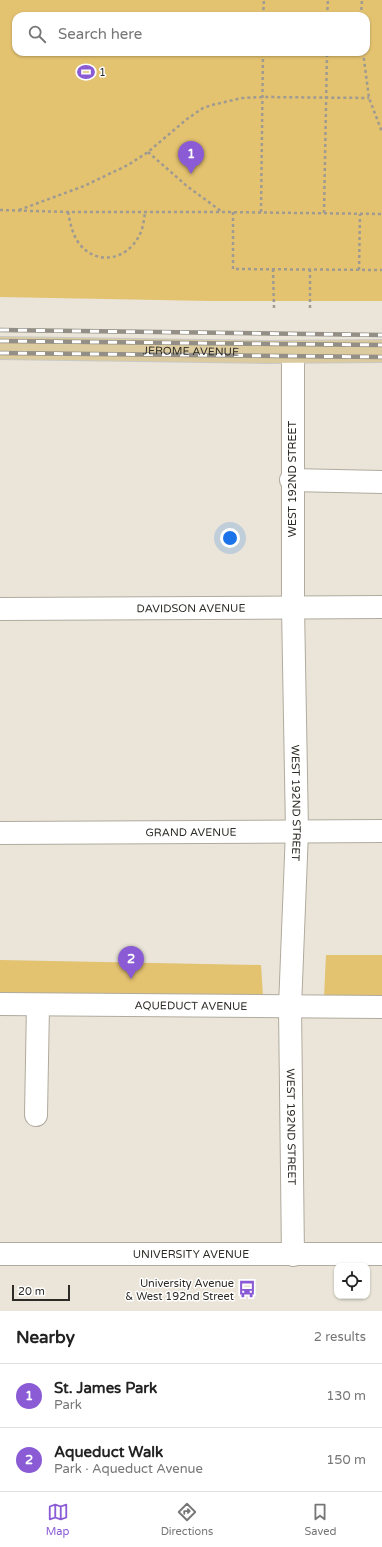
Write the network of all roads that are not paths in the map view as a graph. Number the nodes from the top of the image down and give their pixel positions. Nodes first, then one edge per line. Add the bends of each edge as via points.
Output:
1 (0, 348) edge
2 (382, 351) edge
3 (292, 352) junction
4 (292, 480) junction
5 (382, 482) edge
6 (292, 607) junction
7 (382, 607) edge
8 (0, 609) edge
9 (297, 831) junction
10 (382, 831) edge
11 (0, 833) edge
12 (0, 1004) edge
13 (38, 1005) junction
14 (290, 1007) junction
15 (382, 1007) edge
16 (36, 1115) dead end
17 (0, 1254) edge
18 (382, 1254) edge
19 (293, 1255) junction

1 - 3 main road, JEROME AVENUE
2 - 3 main road, JEROME AVENUE
3 - 4 street, WEST 192ND STREET
4 - 5 street
4 - 6 street, WEST 192ND STREET
6 - 7 street, DAVIDSON AVENUE
6 - 8 street, DAVIDSON AVENUE
6 - 9 street, WEST 192ND STREET
9 - 10 street, GRAND AVENUE
9 - 11 street, GRAND AVENUE
9 - 14 street, WEST 192ND STREET
12 - 13 street, AQUEDUCT AVENUE
13 - 14 street, AQUEDUCT AVENUE
13 - 16 street
14 - 15 street, AQUEDUCT AVENUE
14 - 19 street, WEST 192ND STREET
17 - 19 street, UNIVERSITY AVENUE
18 - 19 street, UNIVERSITY AVENUE

